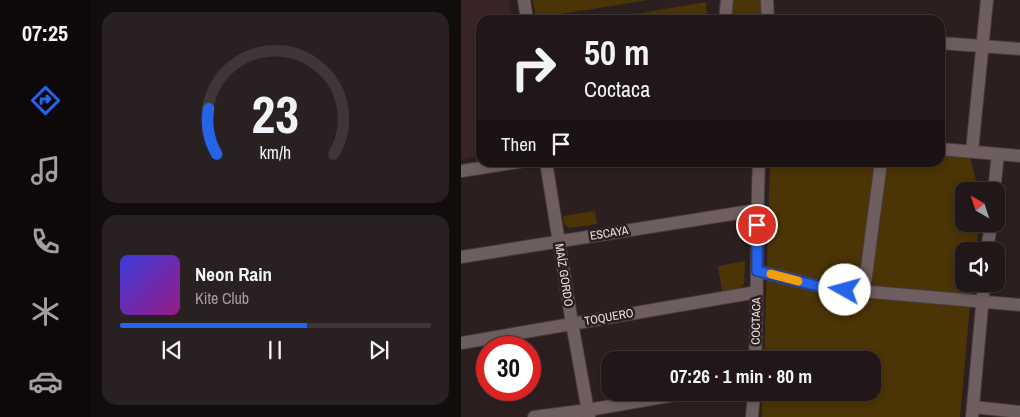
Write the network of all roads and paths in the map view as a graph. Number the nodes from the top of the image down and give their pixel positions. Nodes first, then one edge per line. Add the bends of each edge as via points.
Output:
1 (524, 0) edge
2 (727, 0) edge
3 (767, 0) edge
4 (987, 0) edge
5 (526, 15) edge
6 (726, 15) edge
7 (768, 15) edge
8 (945, 43) edge
9 (983, 47) junction
10 (1020, 50) edge
11 (945, 149) edge
12 (972, 151) junction
13 (998, 154) junction
14 (1020, 156) edge
15 (487, 167) edge
16 (547, 167) edge
17 (759, 167) edge
18 (880, 167) edge
19 (461, 171) edge
20 (995, 182) edge
21 (757, 210) junction
22 (559, 242) junction
23 (461, 257) edge
24 (757, 271) junction
25 (864, 291) junction
26 (757, 292) junction
27 (983, 292) edge
28 (982, 302) junction
29 (1020, 305) edge
30 (572, 324) junction
31 (461, 343) edge
32 (755, 351) edge
33 (649, 401) edge
34 (753, 401) edge
35 (973, 412) edge
36 (1020, 412) edge
37 (588, 414) edge
38 (535, 417) edge
39 (752, 417) edge

1 - 5 street
2 - 6 street
3 - 7 street
4 - 9 street
8 - 9 street
9 - 10 street
9 - 12 street
11 - 12 street
12 - 13 street
13 - 14 street
13 - 20 street
15 - 19 street
16 - 22 street, MAÍZ GORDO
17 - 21 street, COCTACA
18 - 25 street
21 - 22 street, ESCAYA
21 - 24 street, COCTACA
22 - 23 street, ESCAYA
22 - 30 street, MAÍZ GORDO
24 - 25 street via 826,288
24 - 26 street, COCTACA
25 - 28 street
26 - 30 street, TOQUERO
26 - 32 street, COCTACA
27 - 28 street
28 - 29 street
28 - 35 street
30 - 31 street, TOQUERO
30 - 37 street, MAÍZ GORDO
33 - 37 street
34 - 39 street
35 - 36 street
37 - 38 street

